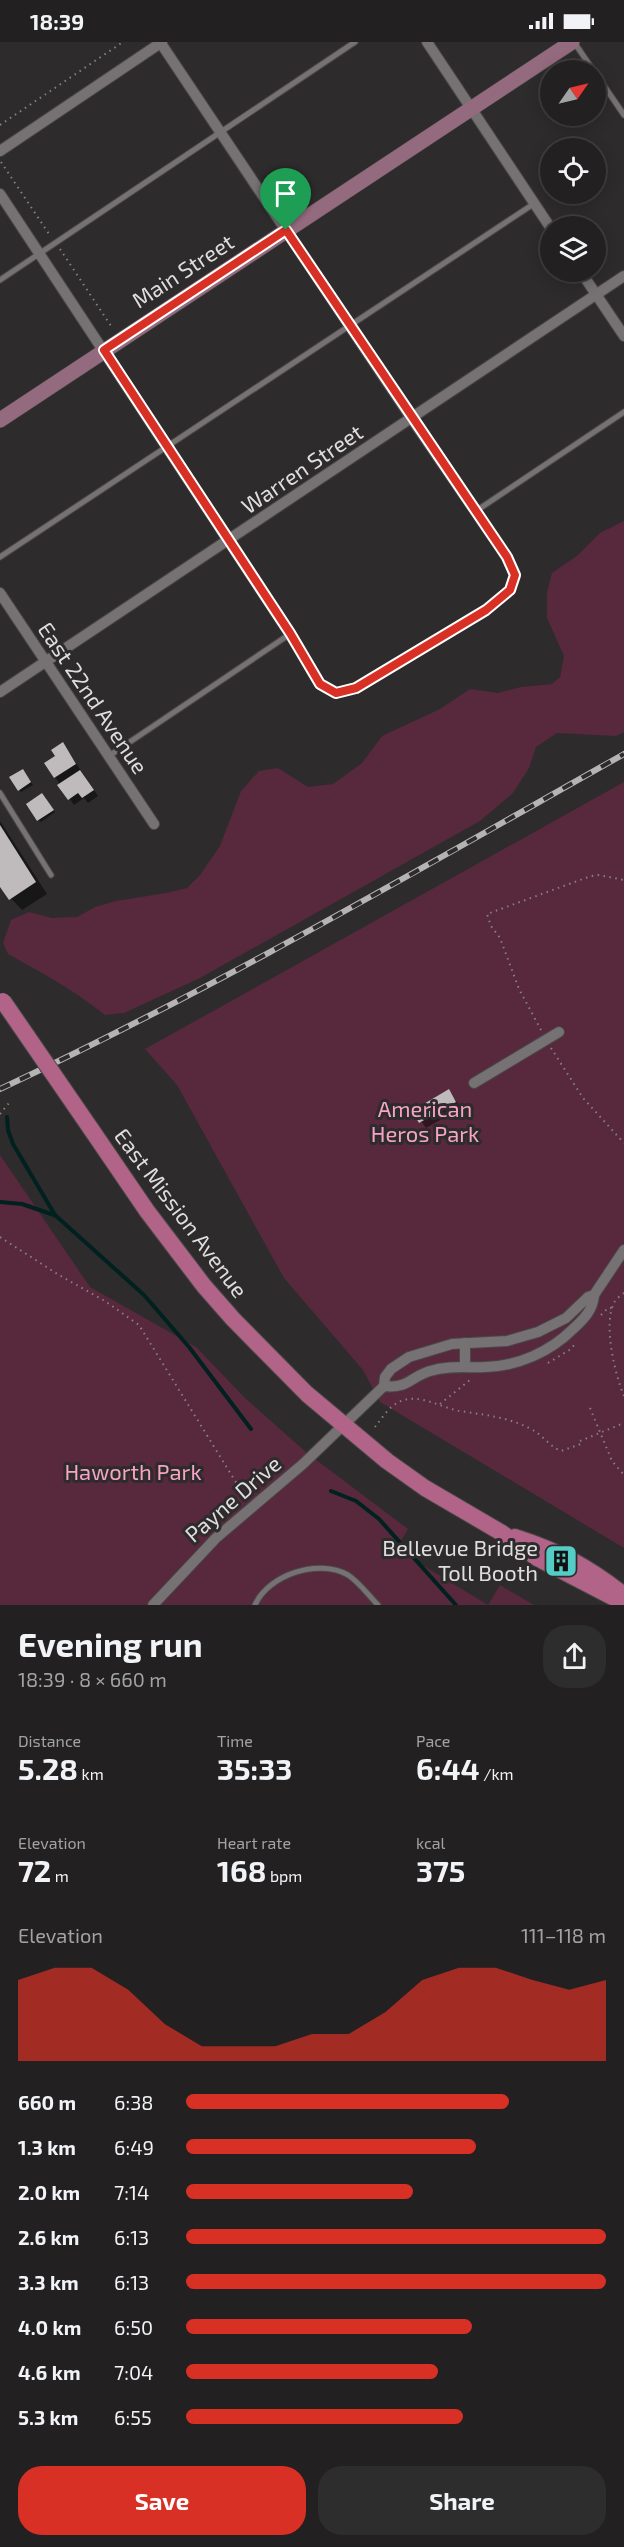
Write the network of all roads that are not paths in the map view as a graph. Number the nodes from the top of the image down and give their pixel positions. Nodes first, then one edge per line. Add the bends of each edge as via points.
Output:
1 (161, 42) edge
2 (355, 42) edge
3 (427, 42) edge
4 (573, 42) edge
5 (586, 60) edge
6 (606, 89) edge
7 (472, 109) junction
8 (624, 115) edge
9 (221, 132) junction
10 (0, 151) edge
11 (0, 194) edge
12 (535, 203) junction
13 (543, 216) edge
14 (286, 230) junction
15 (40, 253) junction
16 (624, 276) edge
17 (0, 280) edge
18 (587, 282) edge
19 (596, 294) junction
20 (350, 325) junction
21 (624, 336) edge
22 (104, 350) junction
23 (624, 412) edge
24 (412, 419) junction
25 (0, 420) edge
26 (167, 447) junction
27 (476, 512) junction
28 (228, 541) junction
29 (0, 557) edge
30 (0, 593) edge
31 (290, 633) junction
32 (46, 662) junction
33 (0, 692) edge
34 (108, 757) junction
35 (0, 793) edge
36 (154, 824) dead end
37 (51, 875) dead end
38 (1, 999) edge
39 (559, 1032) dead end
40 (474, 1083) dead end
41 (624, 1250) edge
42 (594, 1295) junction
43 (465, 1343) junction
44 (465, 1366) junction
45 (384, 1386) junction
46 (343, 1425) junction
47 (502, 1533) junction
48 (624, 1595) edge
49 (624, 1603) edge
50 (153, 1605) edge
51 (255, 1605) edge
52 (378, 1605) edge

1 - 9 street
1 - 10 street
2 - 9 lane
3 - 7 street
4 - 5 lane
4 - 7 street, Main Street
6 - 8 lane
7 - 12 street
7 - 14 street, Main Street
9 - 14 street
9 - 15 lane
11 - 15 street
12 - 13 street
12 - 20 lane
14 - 20 street
14 - 22 street, Main Street
15 - 17 lane
15 - 22 street
16 - 19 street, Warren Street
18 - 19 street
19 - 21 street
19 - 24 street, Warren Street
20 - 24 street
20 - 26 lane
22 - 25 street, Main Street
22 - 26 street
23 - 27 lane
24 - 27 street
24 - 28 street, Warren Street
26 - 28 street
26 - 29 lane
27 - 31 street via 515,575 510,590 486,610 356,688 336,693 320,684
28 - 31 street
28 - 32 street, Warren Street
30 - 32 street, East 22nd Avenue
31 - 34 lane
32 - 33 street, Warren Street
32 - 34 street, East 22nd Avenue
34 - 36 street, East 22nd Avenue
35 - 37 lane
38 - 46 main road, East Mission Avenue, bridge via 147,1211 204,1286 233,1320
39 - 40 street
41 - 42 street
42 - 43 street, Payne Drive via 566,1318 537,1332 507,1341
42 - 44 street via 594,1305 585,1318 537,1355 511,1364
43 - 44 street
43 - 45 street, Payne Drive via 440,1346 409,1357 391,1368
44 - 45 street via 429,1371 398,1388
45 - 46 street, Payne Drive
46 - 47 main road, East Mission Avenue via 425,1488
46 - 50 street, Payne Drive via 202,1552
47 - 48 main road, East Mission Avenue via 551,1548 596,1573
47 - 49 main road, East Mission Avenue via 537,1558
51 - 52 lane via 269,1585 280,1578 317,1569 349,1576

